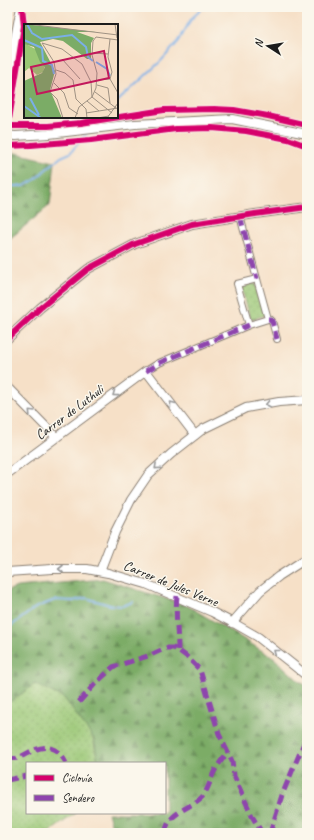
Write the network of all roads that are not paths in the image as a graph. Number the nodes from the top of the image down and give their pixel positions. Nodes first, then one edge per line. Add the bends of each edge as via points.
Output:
1 (21, 7) edge
2 (7, 81) edge
3 (307, 133) edge
4 (7, 136) edge
5 (307, 207) edge
6 (240, 216) junction
7 (257, 279) junction
8 (268, 320) junction
9 (249, 325) junction
10 (7, 339) edge
11 (277, 339) dead end
12 (146, 371) junction
13 (7, 387) edge
14 (307, 400) edge
15 (195, 435) junction
16 (56, 437) junction
17 (7, 474) edge
18 (307, 558) edge
19 (100, 571) junction
20 (7, 572) edge
21 (232, 623) junction
22 (307, 676) edge

1 - 2 street
3 - 4 street via 232,119 135,124
5 - 6 street
6 - 7 street
6 - 10 street via 192,224 135,244 88,269
7 - 8 street
7 - 9 street via 237,284
8 - 9 street
8 - 11 street via 272,320
9 - 12 street via 159,363
15 -> 12 street
12 -> 16 street, Carrer de Luthuli
16 -> 13 street
14 -> 15 street via 246,408
15 -> 19 street via 148,475 131,500
16 - 17 street, Carrer de Luthuli
18 - 21 street via 260,591
19 -> 20 street, Carrer de Jules Verne via 52,569
19 - 21 street, Carrer de Jules Verne via 146,584
22 -> 21 street, Carrer de Jules Verne via 258,637

